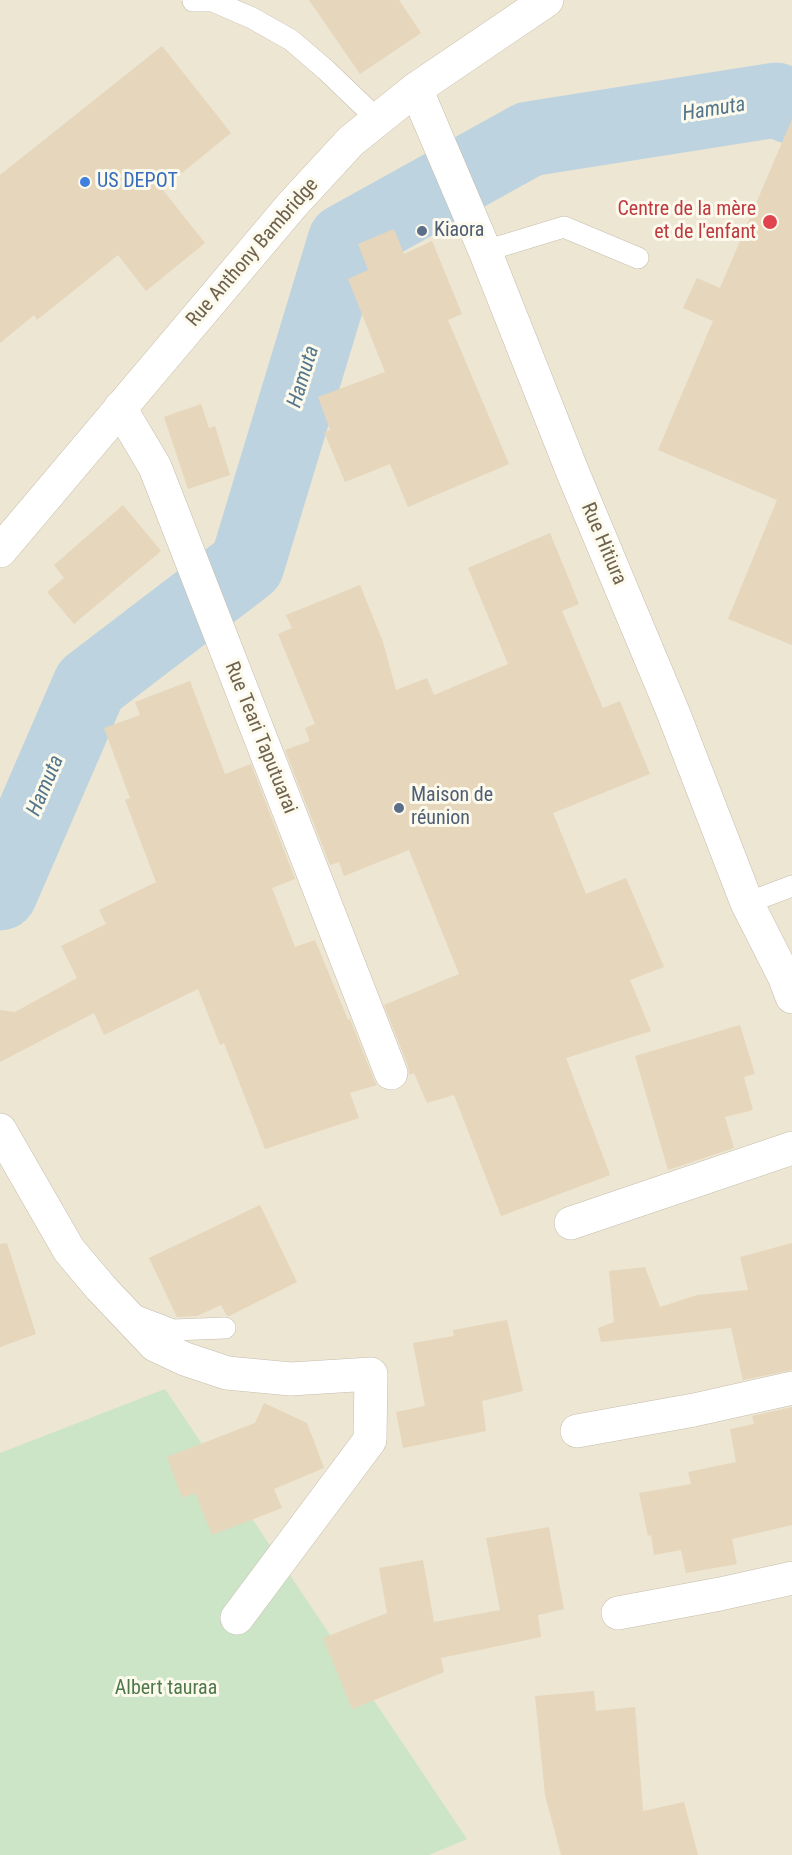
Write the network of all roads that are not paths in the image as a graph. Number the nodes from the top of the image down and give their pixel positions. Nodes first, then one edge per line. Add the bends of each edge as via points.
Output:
1 (193, 1) edge
2 (531, 4) edge
3 (416, 89) junction
4 (378, 120) junction
5 (485, 251) junction
6 (638, 258) dead end
7 (120, 408) junction
8 (0, 551) edge
9 (792, 886) edge
10 (747, 903) junction
11 (792, 997) edge
12 (391, 1073) dead end
13 (0, 1130) edge
14 (792, 1148) edge
15 (571, 1223) dead end
16 (101, 1288) junction
17 (225, 1328) dead end
18 (792, 1388) edge
19 (577, 1431) dead end
20 (792, 1578) edge
21 (618, 1613) dead end
22 (237, 1618) dead end

1 - 4 lane via 213,1 291,40
2 - 3 street, Rue Anthony Bambridge
3 - 4 street, Rue Anthony Bambridge
3 - 5 street, Rue Hitiura
4 - 7 street, Rue Anthony Bambridge via 351,141 292,205
5 - 6 lane via 564,227
5 - 10 street, Rue Hitiura
7 - 8 street, Rue Anthony Bambridge
7 - 12 street, Rue Teari Taputuarai via 154,467
9 - 10 lane
10 - 11 street, Rue Hitiura
13 - 16 street via 69,1250
14 - 15 street
16 - 17 lane via 135,1316 173,1330
16 - 22 street via 155,1345 227,1373 291,1379 371,1374 370,1440
18 - 19 street
20 - 21 street

